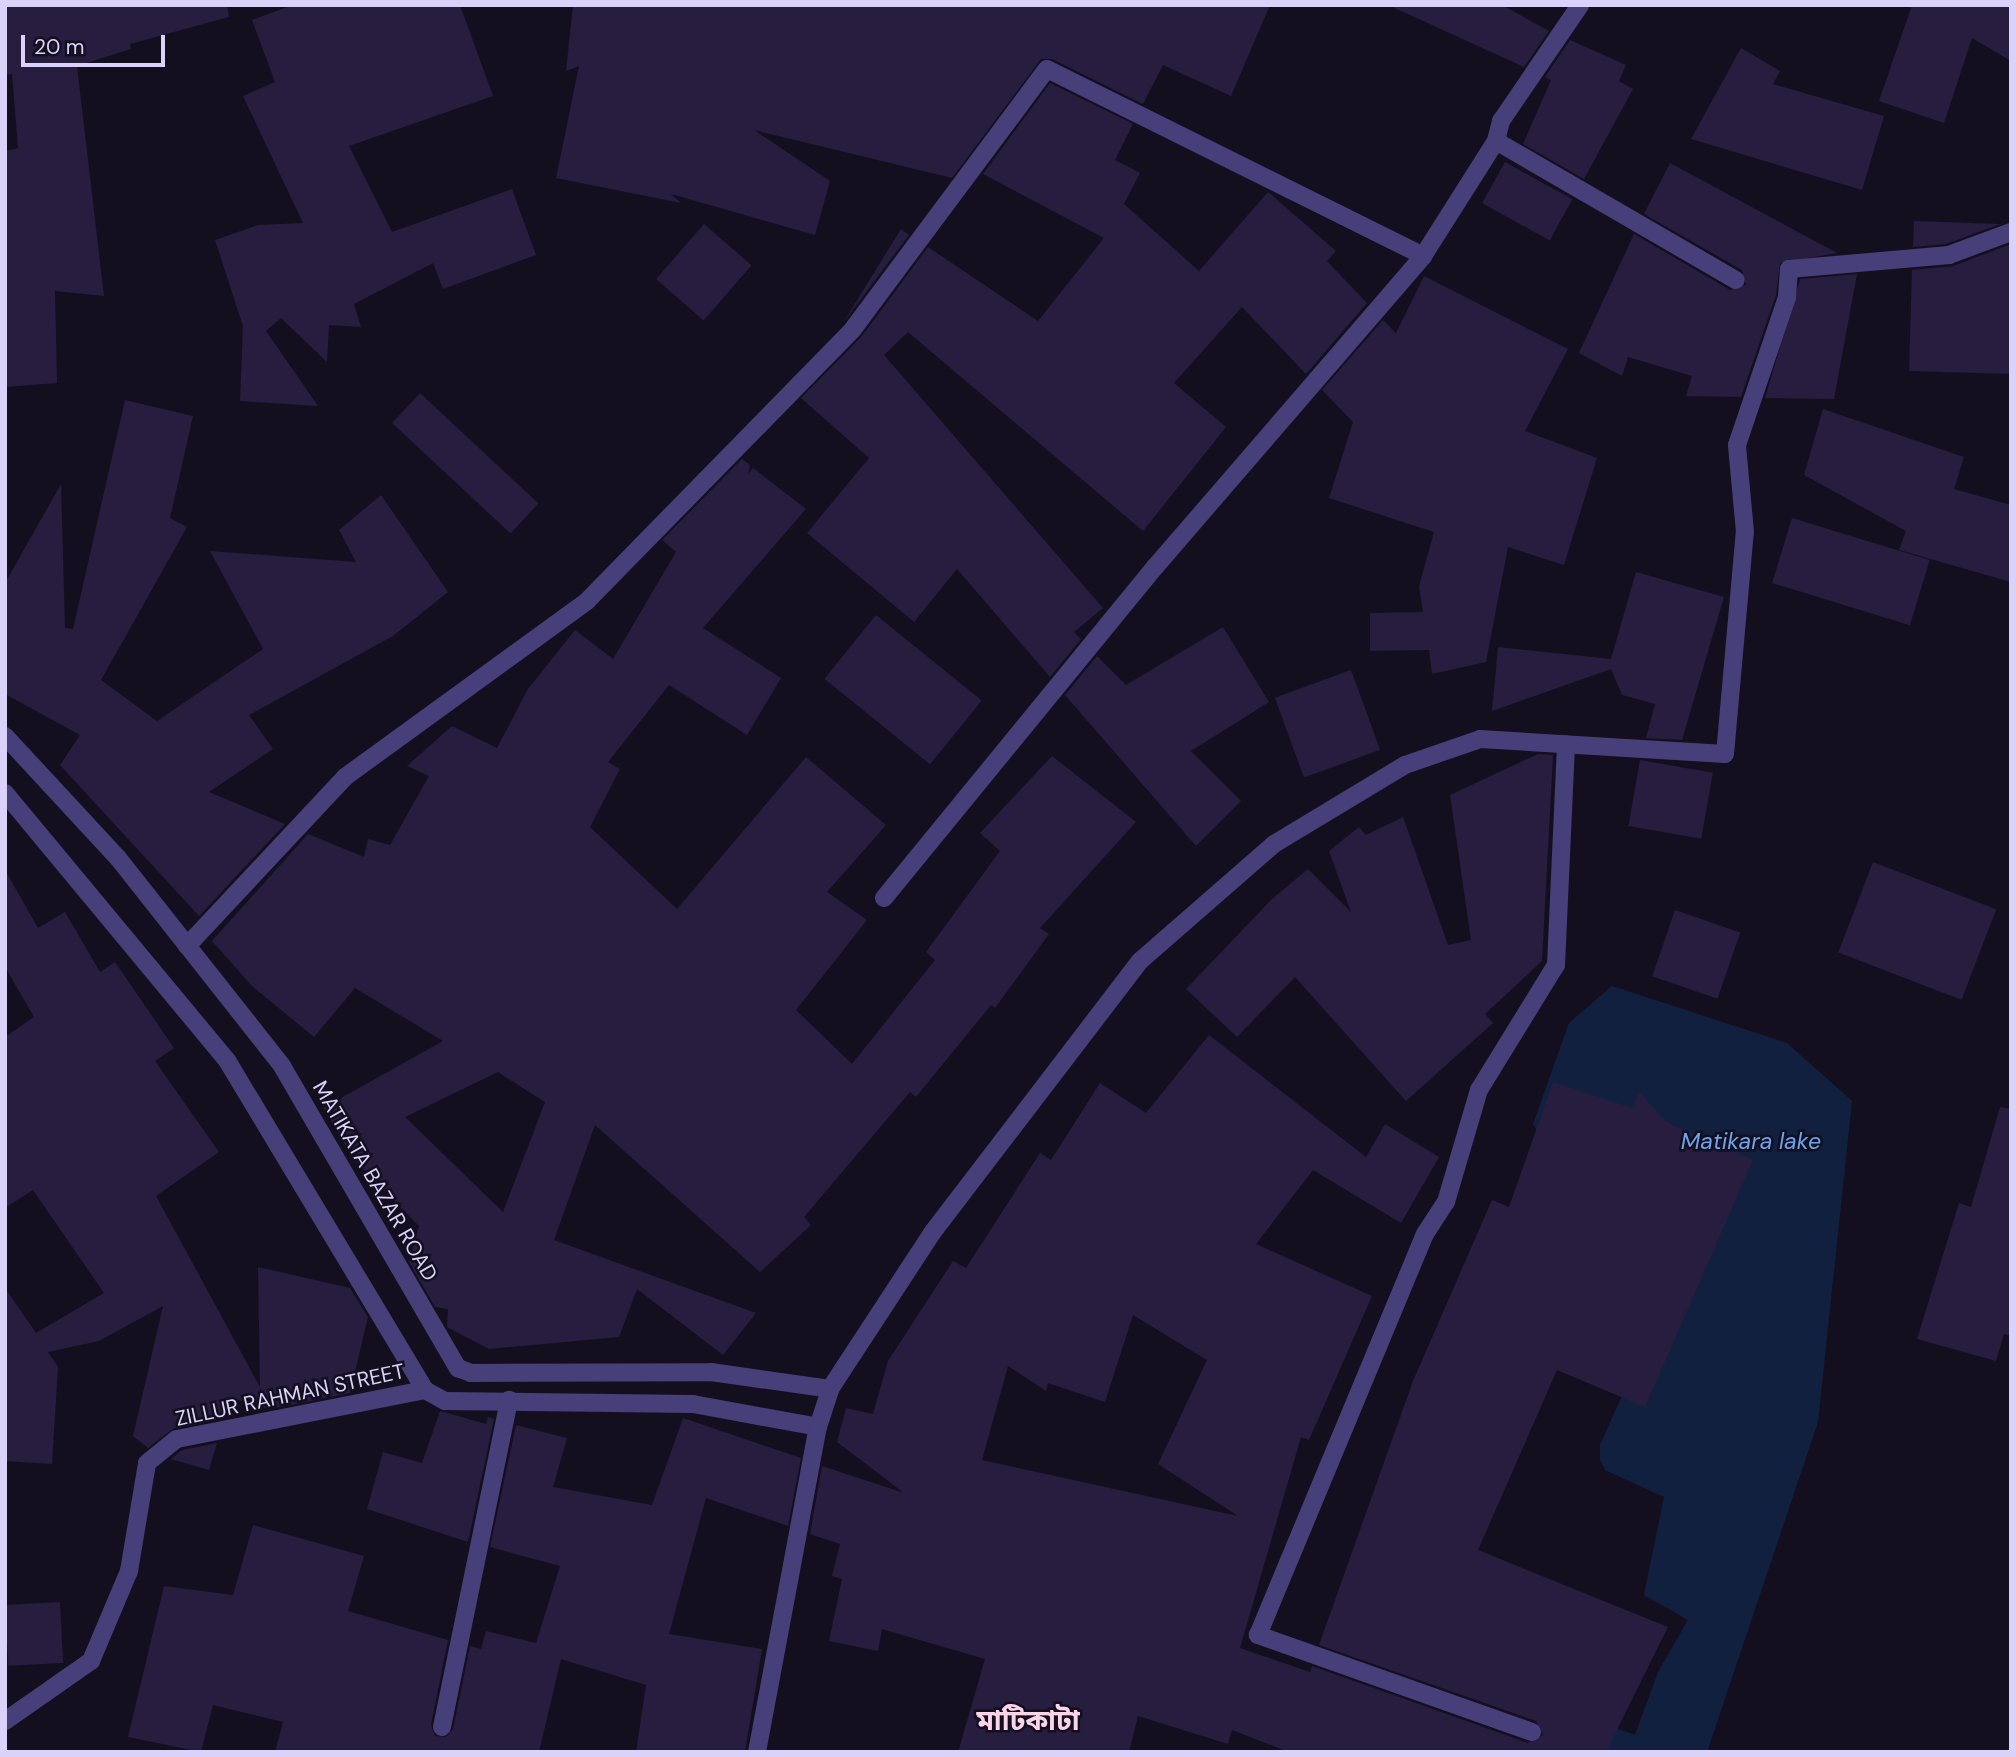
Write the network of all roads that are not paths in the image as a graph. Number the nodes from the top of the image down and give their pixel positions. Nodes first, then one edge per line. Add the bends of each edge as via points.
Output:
1 (1580, 5) edge
2 (1496, 141) junction
3 (2011, 232) edge
4 (1423, 256) junction
5 (1736, 280) dead end
6 (5, 736) edge
7 (1566, 744) junction
8 (5, 793) edge
9 (884, 898) dead end
10 (187, 946) junction
11 (830, 1389) junction
12 (425, 1390) junction
13 (509, 1401) junction
14 (818, 1427) junction
15 (5, 1721) edge
16 (442, 1727) dead end
17 (1532, 1732) dead end
18 (757, 1752) edge

1 - 2 street via 1501,121
2 - 4 street
2 - 5 street
3 - 7 street via 1950,255 1788,269 1787,297 1737,445 1745,532 1725,754
4 - 9 street via 1155,567
4 - 10 street via 1047,69 853,329 606,582 345,777
6 - 10 street, MATIKATA BAZAR ROAD via 118,858
7 - 11 street via 1480,739 1405,765 1274,844 1211,895 1140,961 932,1233
7 - 17 street via 1556,965 1479,1090 1446,1202 1420,1246 1258,1635
8 - 12 street via 228,1062
10 - 11 street, MATIKATA BAZAR ROAD via 282,1066 458,1368 471,1373 711,1372
11 - 14 street
12 - 13 street via 445,1401
12 - 15 street, ZILLUR RAHMAN STREET via 177,1439 147,1463 130,1571 90,1661
13 - 14 street via 693,1404
13 - 16 street
14 - 18 street

